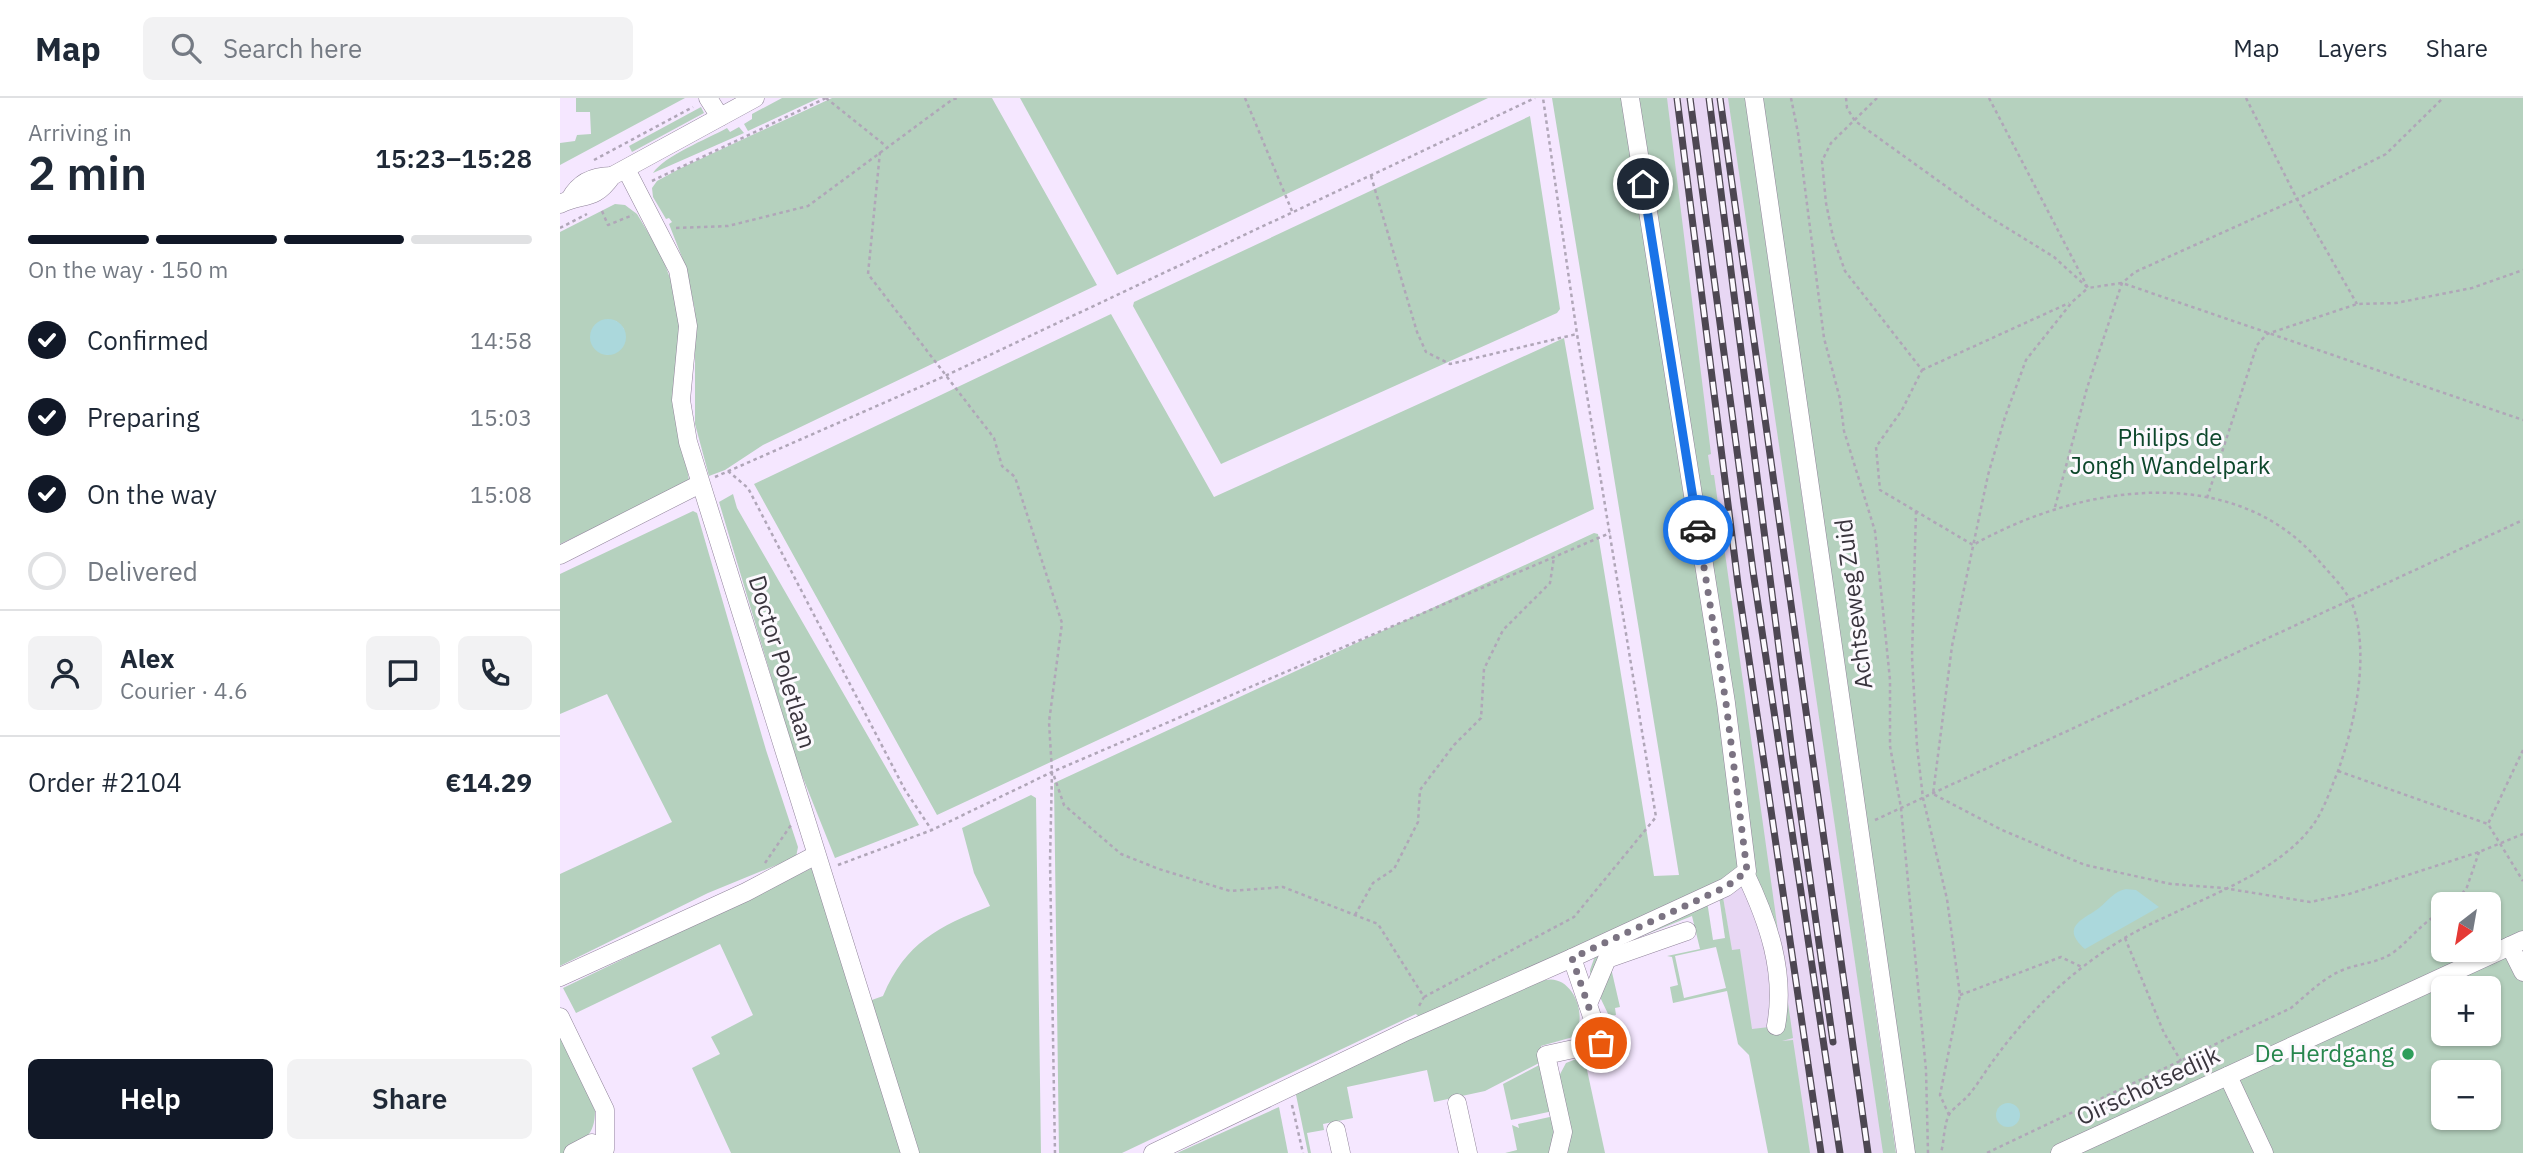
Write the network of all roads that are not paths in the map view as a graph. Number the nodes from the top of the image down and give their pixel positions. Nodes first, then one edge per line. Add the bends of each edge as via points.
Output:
1 (755, 98) edge
2 (1630, 98) edge
3 (1754, 98) edge
4 (708, 99) edge
5 (720, 117) junction
6 (619, 172) junction
7 (565, 201) edge
8 (700, 484) junction
9 (560, 555) edge
10 (816, 855) junction
11 (1745, 873) junction
12 (1687, 931) dead end
13 (2516, 943) edge
14 (1572, 958) junction
15 (2523, 972) edge
16 (560, 977) edge
17 (1588, 1004) junction
18 (560, 1017) edge
19 (1776, 1026) dead end
20 (2228, 1076) junction
21 (1457, 1102) dead end
22 (1336, 1130) dead end
23 (606, 1151) edge
24 (573, 1153) edge
25 (909, 1153) edge
26 (1153, 1153) edge
27 (1341, 1153) edge
28 (1468, 1153) edge
29 (1558, 1153) edge
30 (1906, 1153) edge
31 (2060, 1153) edge
32 (2264, 1153) edge

1 - 5 street
2 - 11 street via 1726,703
3 - 30 street, Achtseweg Zuid
4 - 5 street
5 - 6 street
6 - 7 street via 596,176 576,187
6 - 8 street, Doctor Poletlaan via 636,190 678,270 688,326 681,400
8 - 9 street
8 - 10 street, Doctor Poletlaan
10 - 16 street
10 - 25 street, Doctor Poletlaan
11 - 14 street via 1713,900
11 - 19 street via 1771,934 1781,1001
12 - 17 street via 1607,959
13 - 15 street
13 - 20 street, Oirschotsedijk
14 - 17 street
14 - 26 street
17 - 29 street via 1601,1043 1546,1055 1563,1132
18 - 23 street via 605,1110
20 - 31 street, Oirschotsedijk
20 - 32 street
21 - 28 street
22 - 27 street
23 - 24 street via 593,1143

